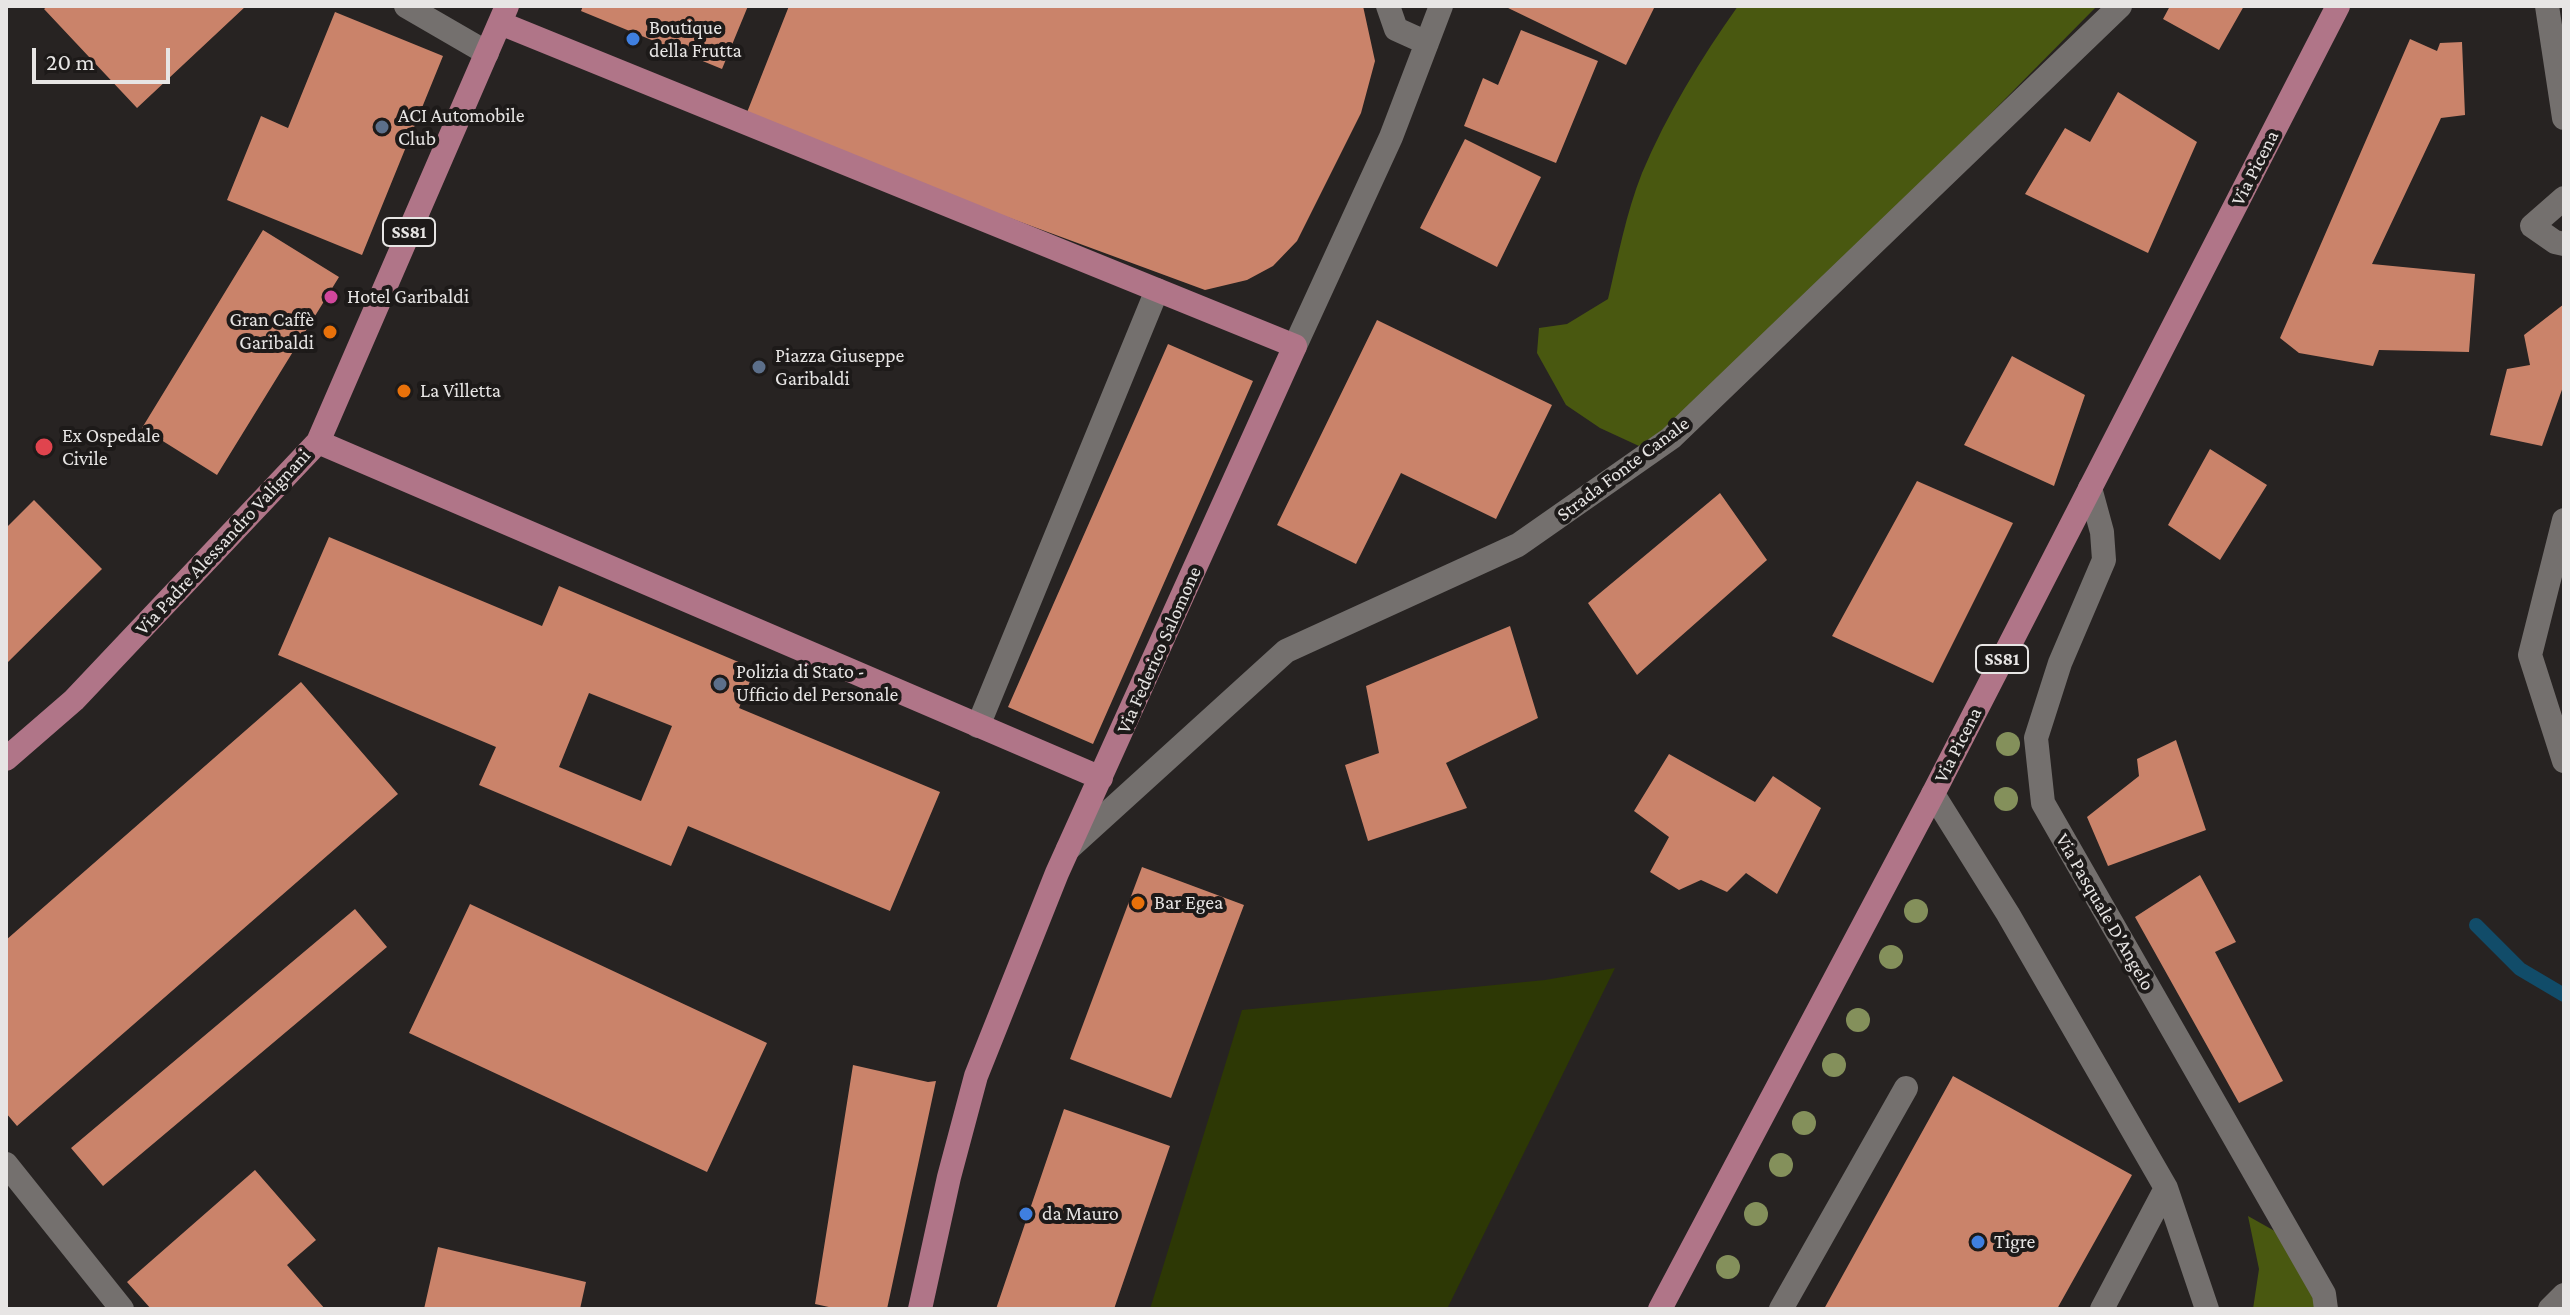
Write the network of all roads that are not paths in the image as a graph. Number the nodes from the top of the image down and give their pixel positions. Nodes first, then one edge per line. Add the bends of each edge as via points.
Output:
1 (406, 6) edge
2 (1388, 6) edge
3 (1441, 6) edge
4 (2120, 6) edge
5 (2338, 6) edge
6 (2547, 6) edge
7 (504, 14) edge
8 (1427, 43) junction
9 (487, 53) junction
10 (2564, 118) edge
11 (2564, 198) edge
12 (2564, 244) edge
13 (1157, 290) junction
14 (1295, 346) junction
15 (318, 442) junction
16 (2090, 488) junction
17 (2564, 520) edge
18 (978, 726) junction
19 (6, 759) edge
20 (2564, 761) edge
21 (1101, 778) junction
22 (1933, 794) junction
23 (1068, 849) junction
24 (1906, 1088) dead end
25 (9, 1172) edge
26 (2166, 1188) junction
27 (2564, 1295) edge
28 (122, 1309) edge
29 (920, 1309) edge
30 (1660, 1309) edge
31 (1781, 1309) edge
32 (2102, 1309) edge
33 (2207, 1309) edge
34 (2326, 1309) edge
35 (2550, 1309) edge

1 - 9 street
2 - 8 street via 1396,29
3 - 8 street, Via Federico Salomone
4 - 23 street, Strada Fonte Canale via 1671,438 1518,545 1286,651
5 - 16 main road, Via Picena / SS81
6 - 10 street
7 - 9 main road, Via Padre Alessandro Valignani / SS81
7 - 13 main road via 743,123
8 - 14 street, Via Federico Salomone via 1391,137
9 - 15 main road, Via Padre Alessandro Valignani / SS81
11 - 12 street via 2532,226
13 - 14 main road
13 - 18 street
14 - 21 main road, Via Federico Salomone
15 - 18 main road
15 - 19 main road, Via Padre Alessandro Valignani / SS81 via 74,700
16 - 22 main road, Via Picena / SS81
16 - 34 street, Via Pasquale D'Angelo via 2104,560 2060,663 2036,738 2043,803 2324,1294
17 - 20 street via 2530,655
18 - 21 main road
21 - 23 main road, Via Federico Salomone
22 - 26 street
22 - 30 main road, Via Picena / SS81
23 - 29 main road, Via Federico Salomone via 976,1076
24 - 31 street
25 - 28 street
26 - 32 street
26 - 33 street
27 - 35 street

